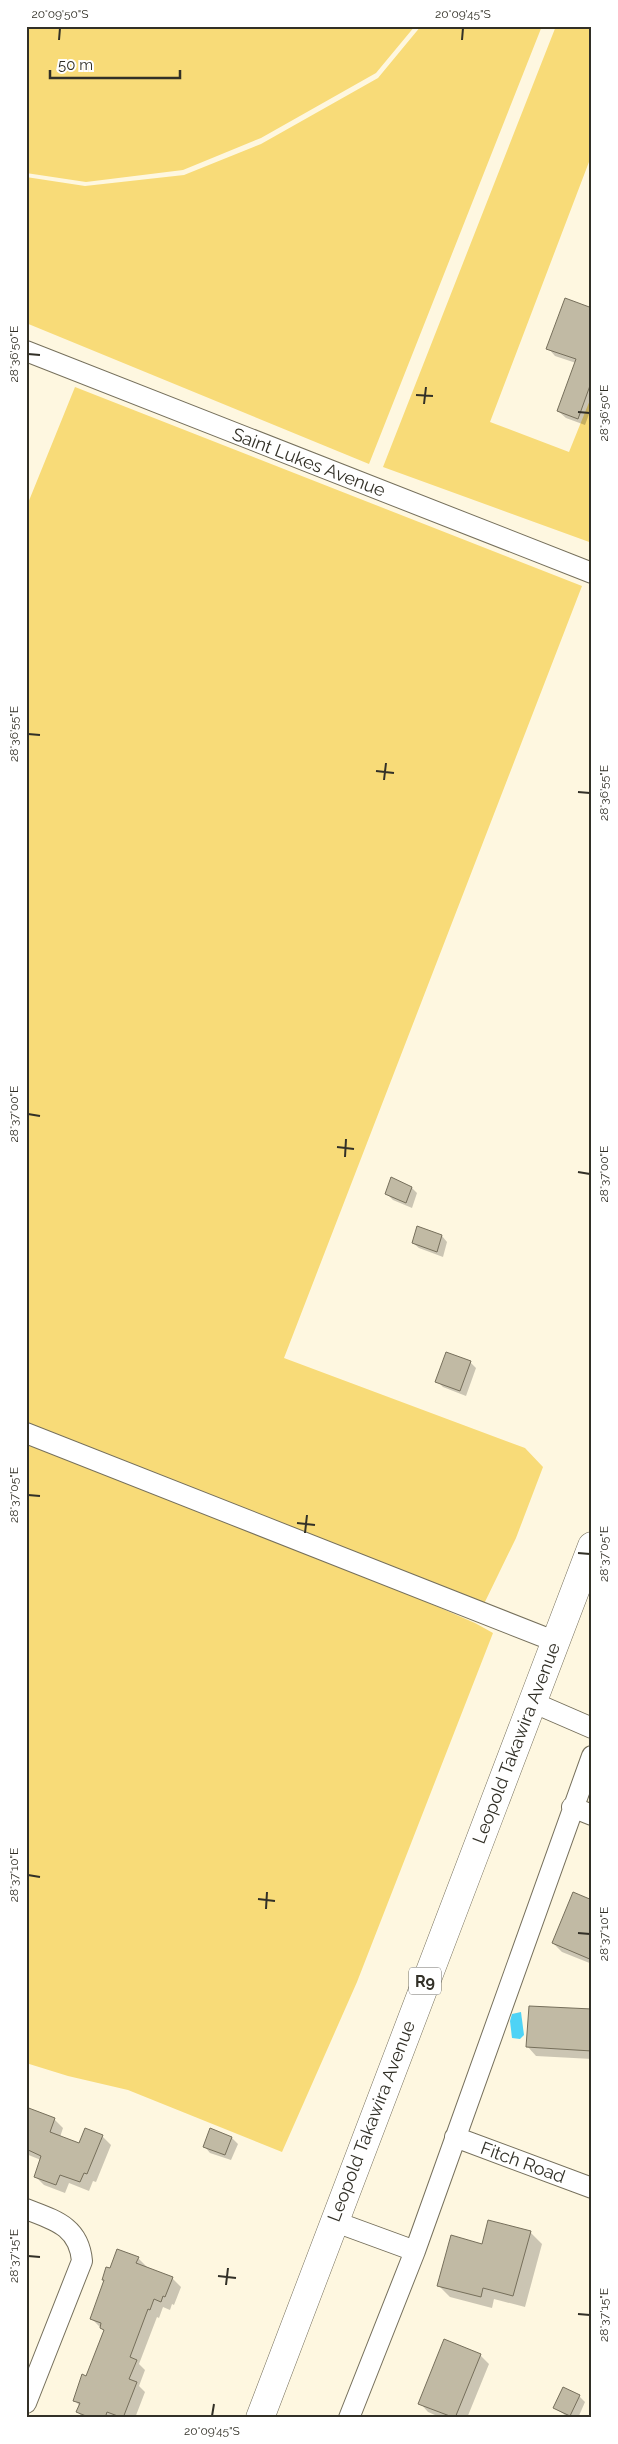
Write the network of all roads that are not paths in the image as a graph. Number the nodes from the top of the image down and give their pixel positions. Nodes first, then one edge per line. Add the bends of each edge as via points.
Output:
1 (26, 351) edge
2 (592, 574) edge
3 (26, 1433) edge
4 (592, 1546) edge
5 (554, 1641) junction
6 (532, 1702) junction
7 (592, 1728) edge
8 (592, 1756) edge
9 (572, 1807) junction
10 (592, 1815) edge
11 (455, 2137) junction
12 (592, 2188) edge
13 (26, 2209) edge
14 (333, 2221) junction
15 (415, 2251) junction
16 (26, 2403) edge
17 (260, 2418) edge
18 (349, 2418) edge

1 - 2 street, Saint Lukes Avenue
3 - 5 street
4 - 5 highway, Leopold Takawira Avenue / R9
5 - 6 highway, Leopold Takawira Avenue / R9
6 - 7 street
6 - 14 highway, Leopold Takawira Avenue / R9
8 - 9 street
9 - 10 street
9 - 11 street
11 - 12 street, Fitch Road
11 - 15 street
13 - 16 street via 66,2226 80,2244 82,2261
14 - 15 street
14 - 17 highway, Leopold Takawira Avenue / R9
15 - 18 street

